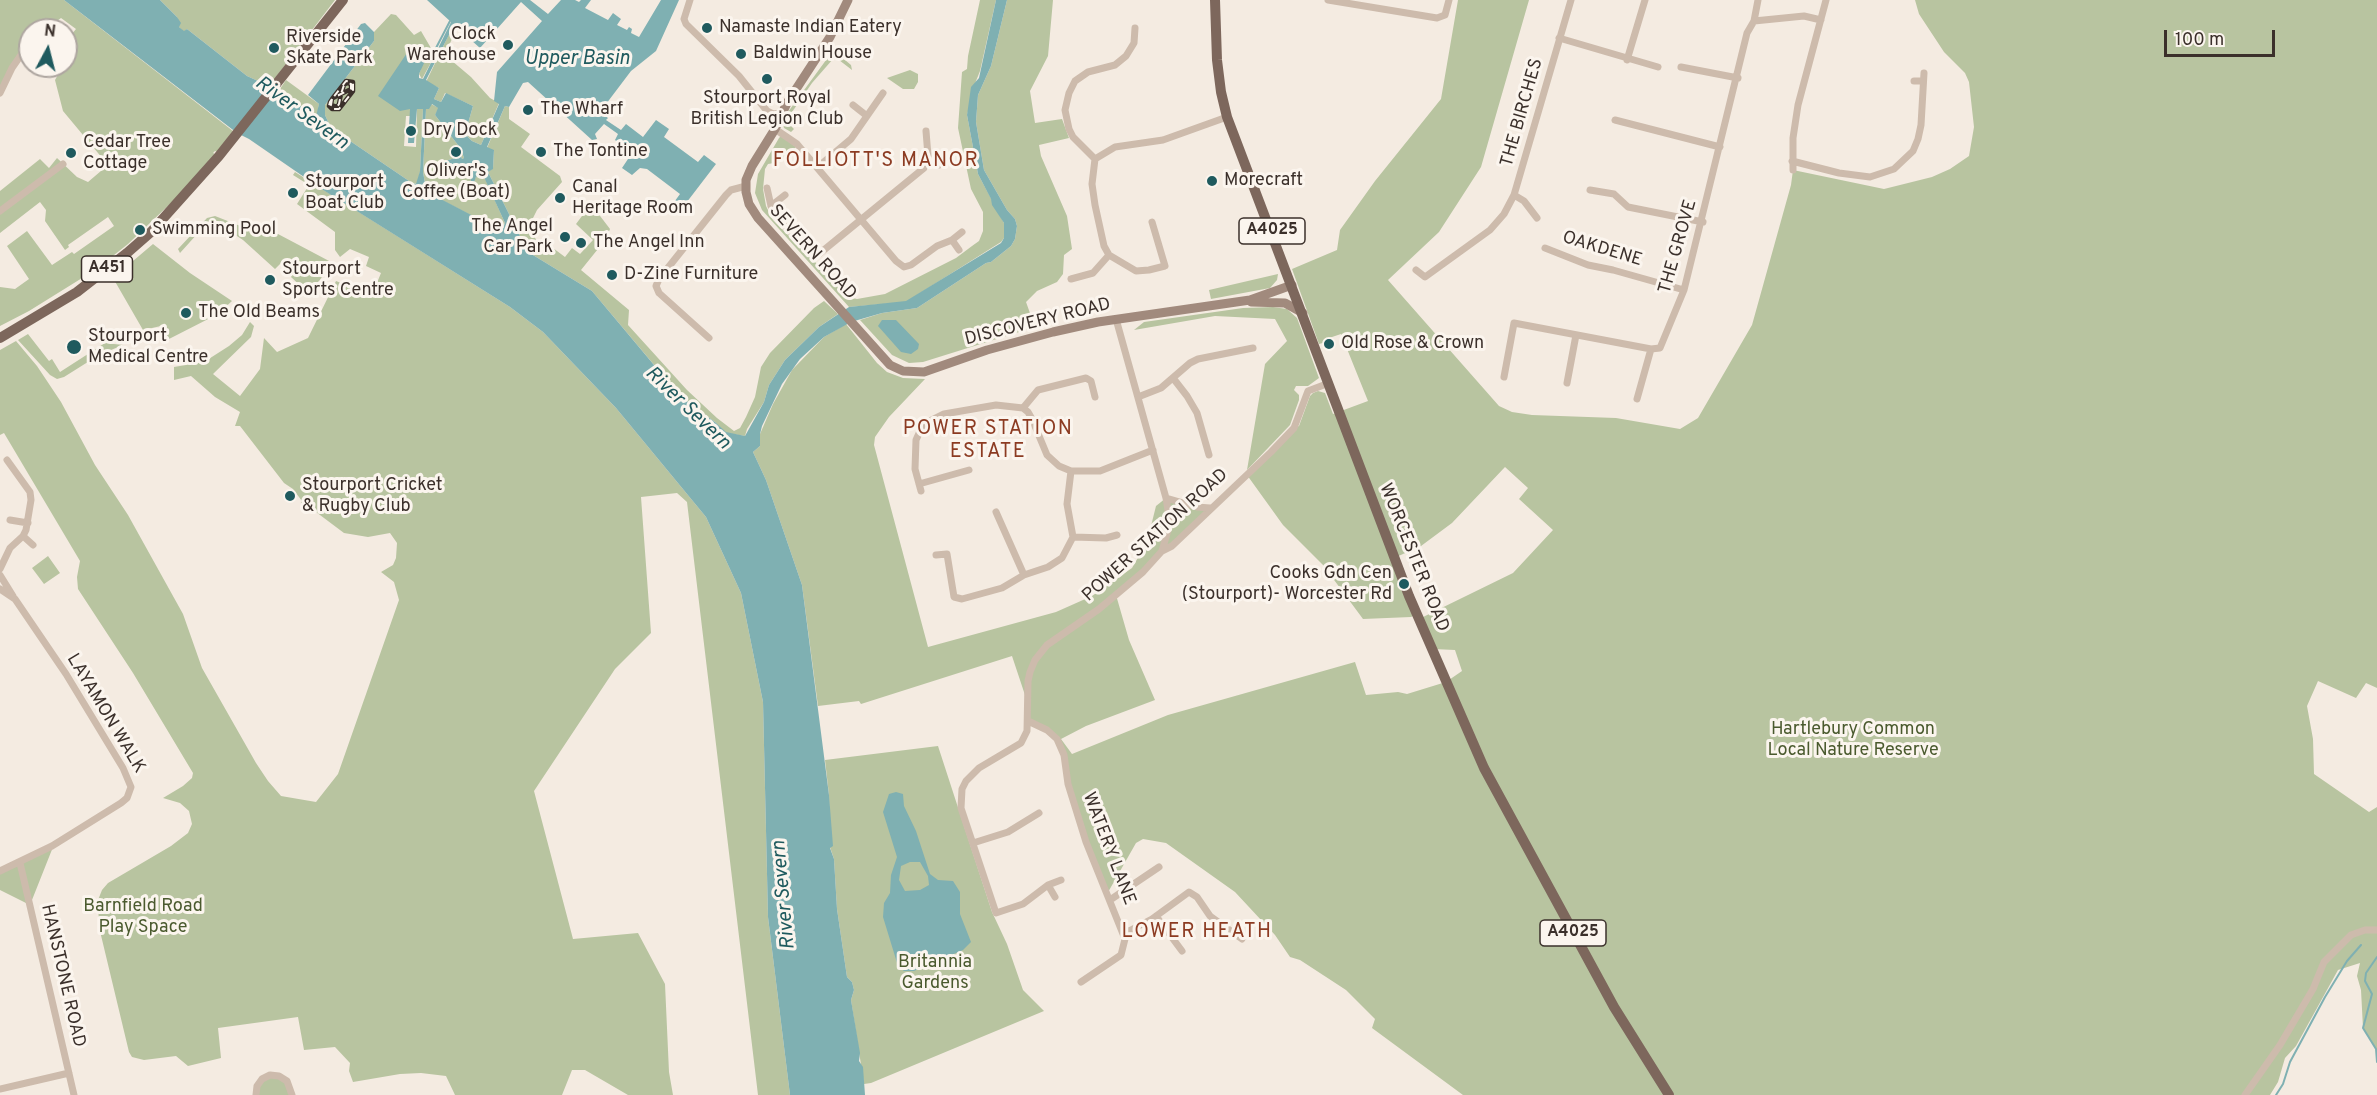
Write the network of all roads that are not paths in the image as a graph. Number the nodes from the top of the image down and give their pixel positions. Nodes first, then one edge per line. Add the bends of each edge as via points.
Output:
1 (343, 0) edge
2 (689, 0) edge
3 (848, 0) edge
4 (1215, 0) edge
5 (1328, 0) edge
6 (1449, 0) edge
7 (1571, 0) edge
8 (1645, 0) edge
9 (1758, 0) edge
10 (1826, 0) edge
11 (1821, 20) junction
12 (1754, 21) junction
13 (1135, 28) dead end
14 (1559, 38) junction
15 (18, 59) edge
16 (1627, 60) junction
17 (1658, 67) dead end
18 (1681, 67) dead end
19 (1738, 78) junction
20 (1914, 81) dead end
21 (0, 93) edge
22 (883, 93) dead end
23 (853, 105) dead end
24 (782, 113) junction
25 (867, 116) junction
26 (1227, 117) junction
27 (1615, 120) dead end
28 (775, 129) junction
29 (926, 131) dead end
30 (1720, 147) junction
31 (1095, 159) junction
32 (1792, 161) junction
33 (927, 163) junction
34 (63, 164) dead end
35 (939, 165) dead end
36 (818, 167) junction
37 (1793, 170) dead end
38 (746, 186) junction
39 (767, 188) dead end
40 (1590, 190) dead end
41 (785, 195) dead end
42 (1514, 195) junction
43 (771, 206) junction
44 (0, 211) edge
45 (1537, 218) dead end
46 (862, 220) junction
47 (1152, 222) dead end
48 (1703, 222) junction
49 (962, 232) dead end
50 (952, 240) junction
51 (1545, 248) dead end
52 (959, 250) dead end
53 (1109, 255) junction
54 (1416, 270) dead end
55 (1071, 279) dead end
56 (1294, 288) junction
57 (1684, 290) junction
58 (1234, 303) junction
59 (1276, 303) junction
60 (1302, 313) junction
61 (1116, 319) junction
62 (1576, 335) junction
63 (865, 337) joint
64 (0, 338) edge
65 (709, 338) dead end
66 (1253, 348) dead end
67 (1651, 349) junction
68 (1504, 377) dead end
69 (1173, 378) junction
70 (1329, 383) junction
71 (1567, 383) dead end
72 (1095, 397) dead end
73 (1138, 397) junction
74 (1636, 399) dead end
75 (1023, 408) junction
76 (1153, 450) junction
77 (1209, 455) dead end
78 (7, 460) dead end
79 (969, 470) dead end
80 (1071, 471) junction
81 (1166, 498) junction
82 (1210, 508) junction
83 (996, 512) dead end
84 (10, 520) dead end
85 (28, 523) junction
86 (1117, 535) dead end
87 (23, 536) junction
88 (1073, 537) junction
89 (33, 545) dead end
90 (1162, 551) junction
91 (936, 555) dead end
92 (0, 569) edge
93 (0, 575) edge
94 (1024, 575) junction
95 (0, 589) edge
96 (15, 599) junction
97 (1028, 721) junction
98 (1040, 813) dead end
99 (973, 843) junction
100 (20, 863) junction
101 (1159, 867) dead end
102 (0, 871) edge
103 (1060, 880) dead end
104 (1048, 885) junction
105 (1055, 897) dead end
106 (1110, 900) junction
107 (1156, 916) junction
108 (1123, 930) junction
109 (2377, 930) edge
110 (1242, 939) dead end
111 (1182, 951) dead end
112 (1081, 982) dead end
113 (69, 1073) junction
114 (0, 1089) edge
115 (74, 1095) edge
116 (256, 1095) edge
117 (292, 1095) edge
118 (1669, 1095) edge
119 (2245, 1095) edge

1 - 64 main road, A451 via 199,180 127,253 76,292
2 - 24 street via 684,19 689,27 739,76 767,111
3 - 24 street via 830,37
4 - 26 main road, WORCESTER ROAD / A4025 via 1217,60
5 - 6 street via 1437,18 1445,15
7 - 14 street, THE BIRCHES
8 - 16 street
9 - 12 street, THE GROVE
10 - 11 street
11 - 12 street via 1804,16
11 - 32 street via 1798,105
12 - 19 street, THE GROVE via 1747,33
13 - 31 street via 1134,43 1126,56 1115,65 1088,72 1075,81 1069,93 1065,110 1069,129
14 - 16 street, THE BIRCHES
14 - 42 street, THE BIRCHES
15 - 21 street
16 - 17 street, THE BIRCHES
18 - 19 street
19 - 30 street, THE GROVE
20 - 32 street via 1924,77 1918,139 1913,151 1894,169 1870,177
22 - 25 street
23 - 25 street
24 - 28 street
25 - 36 street via 846,144
26 - 31 street via 1163,140 1115,147
26 - 56 main road, WORCESTER ROAD / A4025
27 - 30 street
28 - 36 street via 794,140
28 - 38 street via 752,166
29 - 33 street
30 - 48 street, THE GROVE
31 - 53 street via 1095,205
32 - 37 street
33 - 35 street
33 - 46 street
34 - 44 street
36 - 46 street
38 - 63 street, SEVERN ROAD via 749,204 758,218
38 - 65 street via 726,195 656,286
39 - 43 street
40 - 48 street via 1614,194 1628,207
41 - 43 street
42 - 45 street
42 - 54 street, THE BIRCHES via 1490,230 1425,277
43 - 46 street via 799,241 817,255
46 - 50 street via 904,267
47 - 53 street via 1165,266 1136,271
48 - 57 street, THE GROVE
49 - 50 street
50 - 52 street
51 - 57 street, OAKDENE via 1588,265
53 - 55 street via 1093,273
56 - 58 street, DISCOVERY ROAD
56 - 59 street via 1289,298
56 - 60 main road, WORCESTER ROAD / A4025
57 - 67 street, THE GROVE via 1660,348
58 - 59 street, DISCOVERY ROAD
58 - 61 street, DISCOVERY ROAD
59 - 60 street, DISCOVERY ROAD via 1290,305
60 - 70 main road, WORCESTER ROAD / A4025
61 - 63 street, DISCOVERY ROAD via 1030,338 917,372 890,365
61 - 73 street
62 - 67 street
62 - 68 street via 1514,323
62 - 71 street
66 - 69 street via 1198,359
67 - 74 street
69 - 73 street via 1161,388
69 - 77 street via 1197,413
70 - 82 street, POWER STATION ROAD via 1308,391 1294,428
70 - 118 main road, WORCESTER ROAD / A4025 via 1380,525 1484,768 1614,1007
72 - 75 street via 1091,381 1086,378 1038,390
73 - 76 street
75 - 79 street via 996,405 944,414 921,429 914,456 920,487
75 - 80 street via 1032,419 1047,455
76 - 80 street via 1100,471
76 - 81 street
78 - 85 street via 30,492
80 - 88 street via 1067,504
81 - 82 street
81 - 90 street via 1170,523
82 - 90 street, POWER STATION ROAD
83 - 94 street
84 - 85 street
85 - 87 street
86 - 88 street
87 - 89 street
87 - 92 street via 10,548
88 - 94 street via 1062,558
90 - 97 street, POWER STATION ROAD via 1108,602 1047,645 1030,672
91 - 94 street via 947,554 954,597 962,599 1002,588
93 - 96 street
95 - 96 street, LAYAMON WALK
96 - 100 street, LAYAMON WALK via 92,715 131,786 121,803
97 - 99 street via 1021,743 975,771 962,789 961,808
97 - 106 street, WATERY LANE via 1057,739 1086,842
98 - 99 street via 1008,831
99 - 104 street via 996,913 1023,904
100 - 102 street, LAYAMON WALK
100 - 113 street, HANSTONE ROAD
101 - 106 street
103 - 104 street
104 - 105 street
106 - 108 street, WATERY LANE
107 - 108 street via 1129,931
107 - 110 street via 1189,892 1210,916
107 - 111 street
108 - 112 street, WATERY LANE via 1121,955
109 - 119 street via 2351,935 2324,962 2280,1045
113 - 114 street
113 - 115 street, HANSTONE ROAD
116 - 117 street via 257,1086 270,1075 287,1080

